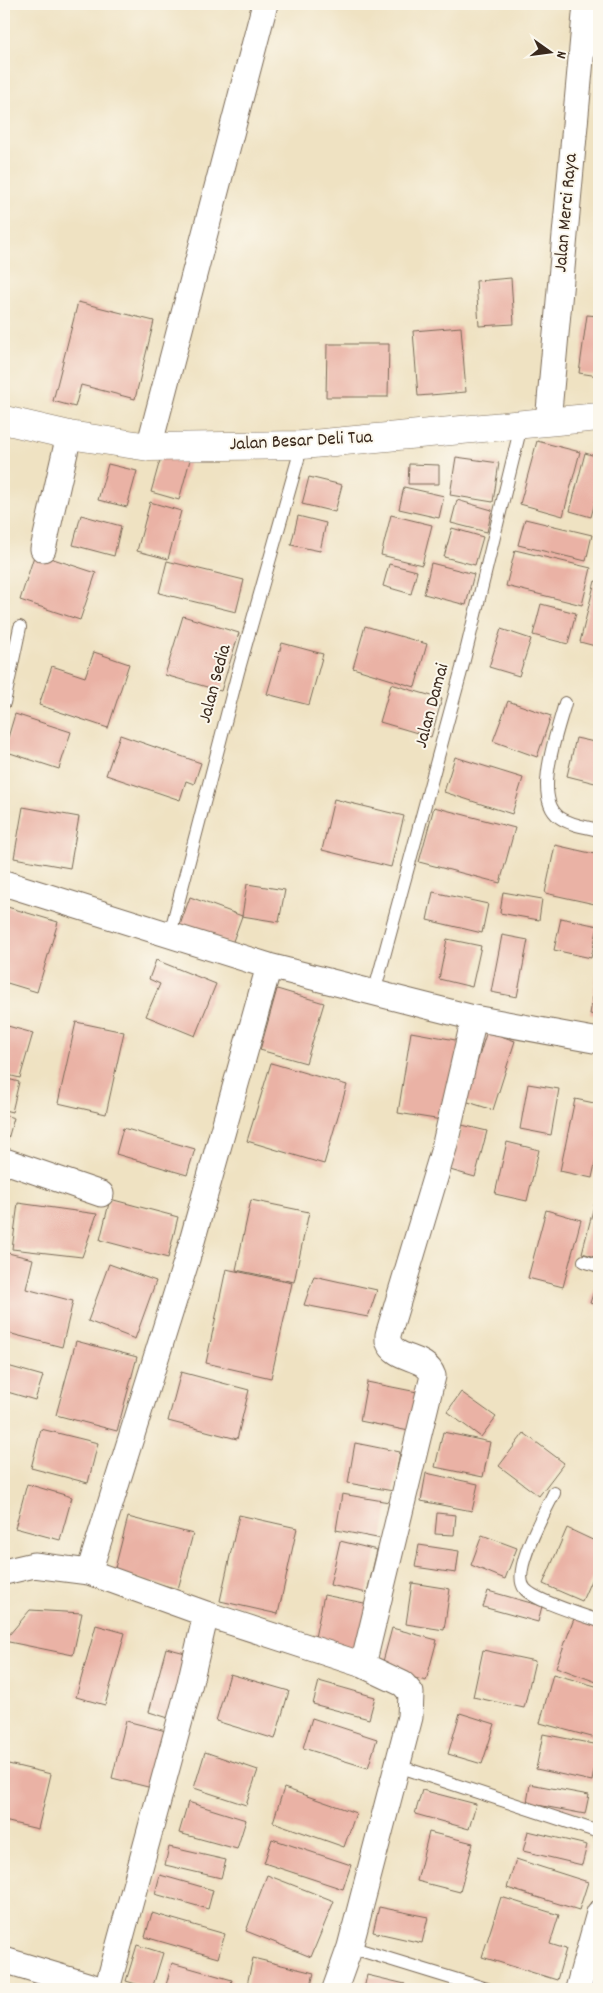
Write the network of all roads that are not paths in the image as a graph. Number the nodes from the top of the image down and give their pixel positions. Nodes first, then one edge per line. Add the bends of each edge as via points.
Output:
1 (265, 4) edge
2 (586, 4) edge
3 (599, 417) edge
4 (4, 420) edge
5 (548, 422) junction
6 (521, 426) junction
7 (69, 435) junction
8 (302, 445) junction
9 (150, 447) junction
10 (43, 549) dead end
11 (20, 627) dead end
12 (4, 703) edge
13 (565, 703) dead end
14 (599, 830) edge
15 (4, 883) edge
16 (170, 934) junction
17 (269, 966) junction
18 (374, 993) junction
19 (474, 1018) junction
20 (599, 1041) edge
21 (4, 1165) edge
22 (101, 1194) dead end
23 (584, 1262) dead end
24 (599, 1266) edge
25 (554, 1493) dead end
26 (4, 1572) edge
27 (88, 1572) junction
28 (206, 1614) junction
29 (599, 1621) edge
30 (364, 1664) junction
31 (398, 1766) junction
32 (599, 1832) edge
33 (599, 1914) edge
34 (350, 1947) junction
35 (4, 1960) edge
36 (100, 1989) edge
37 (107, 1989) edge
38 (335, 1989) edge
39 (487, 1989) edge
40 (578, 1989) edge

1 - 9 street
2 - 5 street, Jalan Merci Raya
3 - 5 main road, Jalan Besar Deli Tua
4 - 7 main road, Jalan Besar Deli Tua
5 - 6 main road, Jalan Besar Deli Tua
6 - 8 main road, Jalan Besar Deli Tua
6 - 18 lane, Jalan Damai via 462,668
7 - 9 main road, Jalan Besar Deli Tua
7 - 10 street
8 - 9 main road, Jalan Besar Deli Tua
8 - 16 lane, Jalan Sedia via 238,672
11 - 12 lane
13 - 14 lane via 546,784 549,803 558,816 576,825
15 - 16 street
16 - 17 street
17 - 18 street
17 - 27 street via 187,1259
18 - 19 street
19 - 20 street
19 - 30 street via 444,1148 388,1335 394,1351 425,1364 433,1376
21 - 22 street via 5,1161
23 - 24 lane
25 - 29 lane via 521,1566 520,1580 530,1594
26 - 27 street via 34,1565
27 - 28 street
28 - 30 street
28 - 37 street
30 - 31 street via 403,1684 411,1693 410,1717
31 - 32 lane
31 - 34 street
33 - 40 street
34 - 38 street
34 - 39 lane
35 - 36 street

